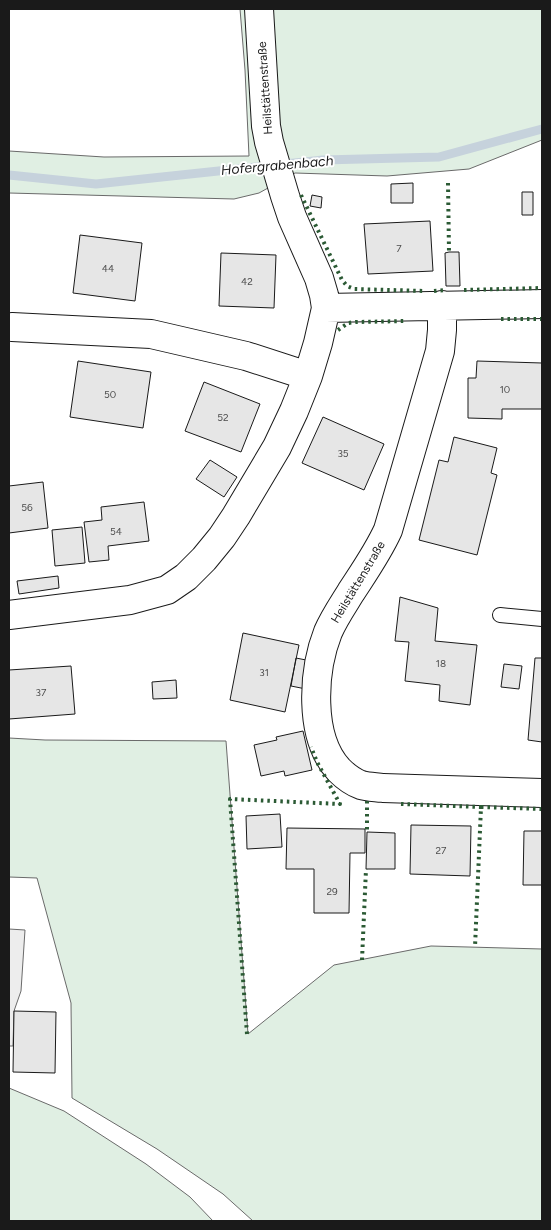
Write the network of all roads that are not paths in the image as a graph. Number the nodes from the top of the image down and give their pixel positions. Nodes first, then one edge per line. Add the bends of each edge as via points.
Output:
1 (259, 9) edge
2 (542, 304) edge
3 (442, 306) junction
4 (326, 308) junction
5 (12, 327) dead end
6 (308, 376) junction
7 (9, 614) edge
8 (500, 615) dead end
9 (542, 619) edge
10 (542, 793) edge

1 - 4 street, Heilstättenstraße via 268,142 292,217 319,278
2 - 3 street
3 - 4 street
3 - 10 street, Heilstättenstraße via 440,350 388,530 338,612 322,651 316,684 322,740 333,763 361,785
4 - 6 street, Heilstättenstraße
5 - 6 street via 151,334 246,356
6 - 7 street, Heilstättenstraße via 277,447 236,516 186,578 167,590 130,600
8 - 9 lane

